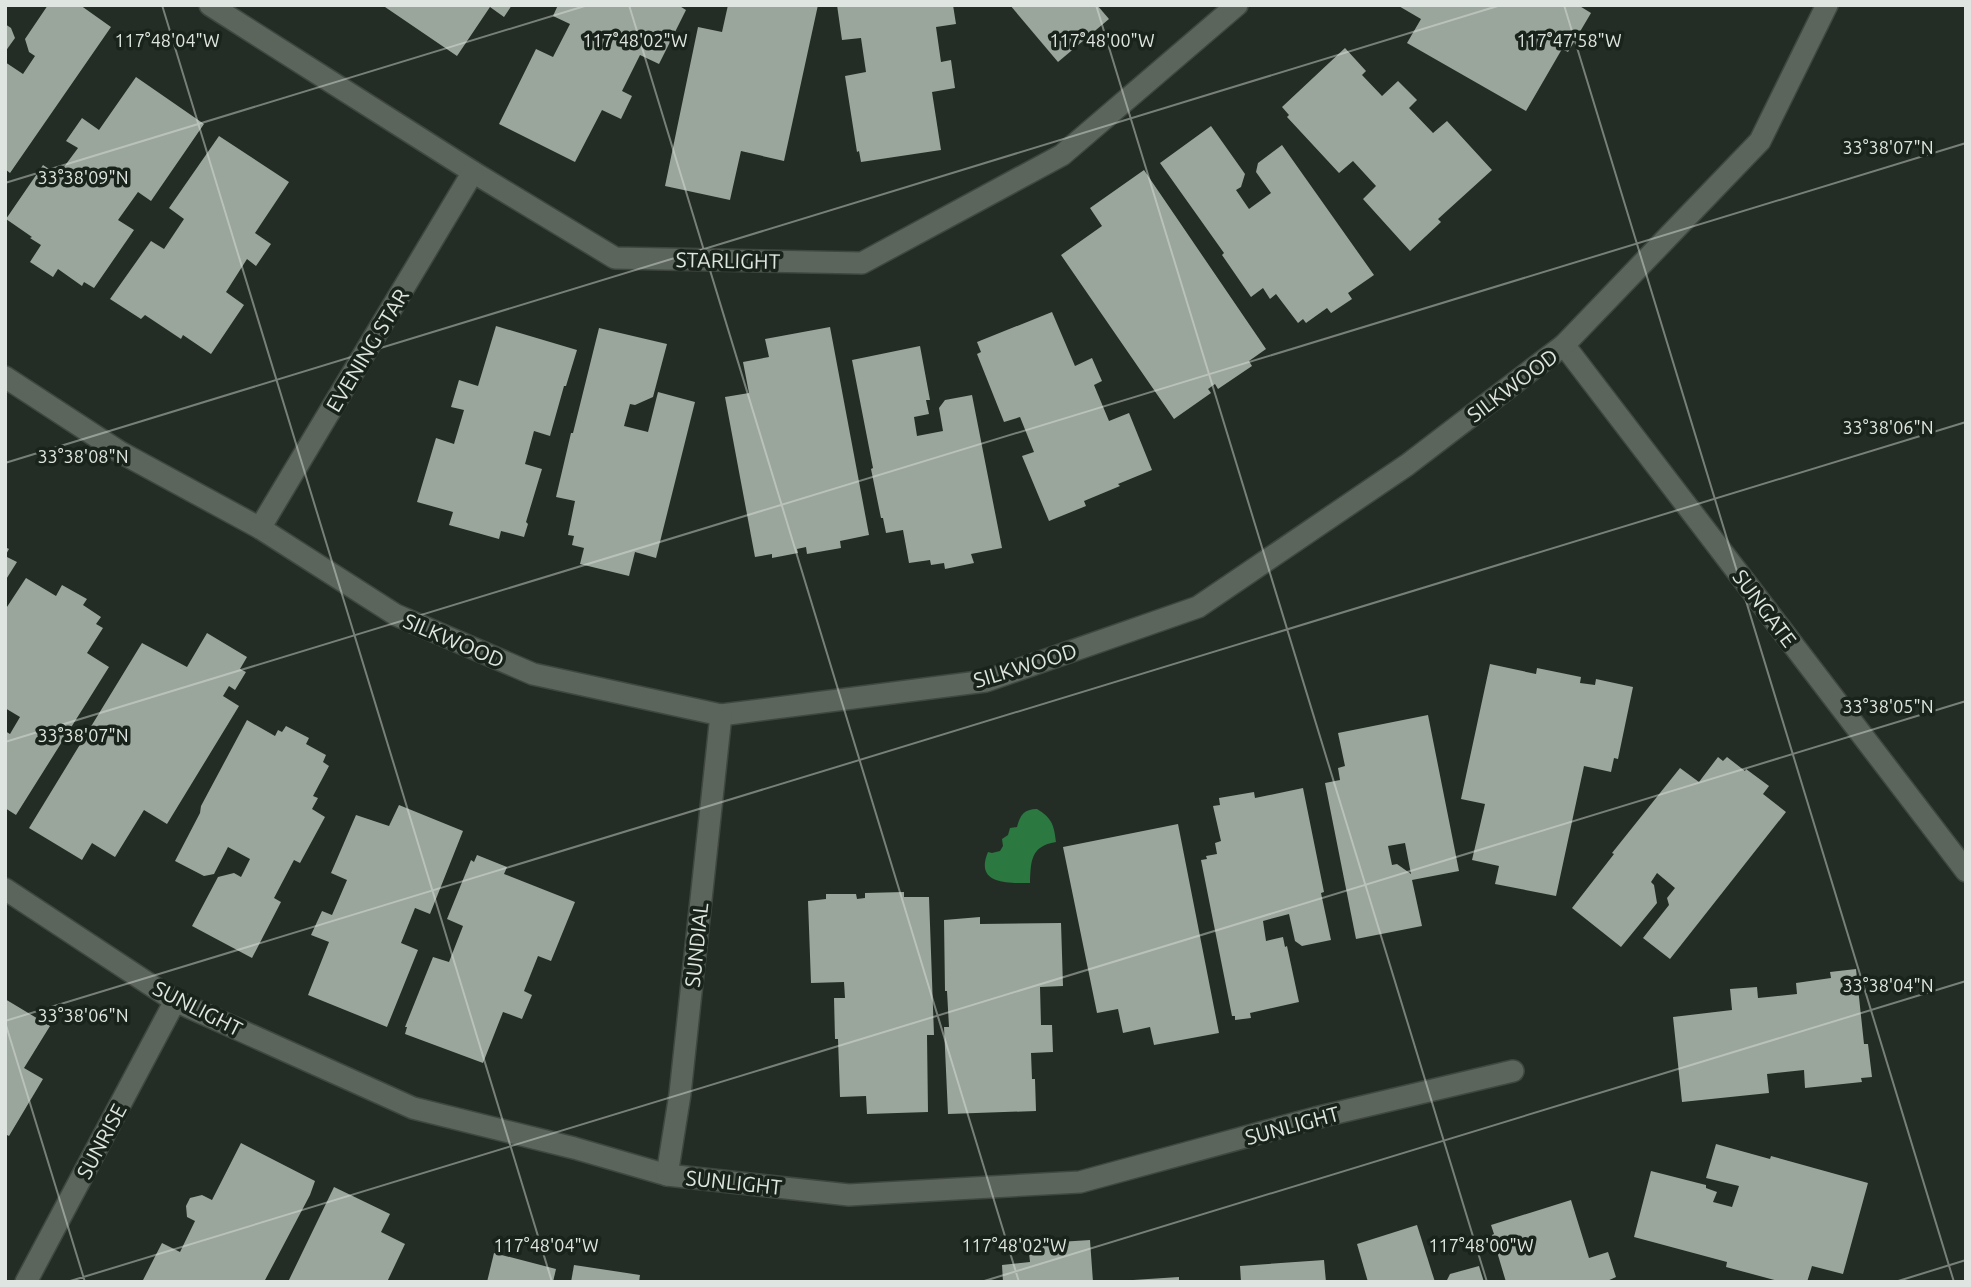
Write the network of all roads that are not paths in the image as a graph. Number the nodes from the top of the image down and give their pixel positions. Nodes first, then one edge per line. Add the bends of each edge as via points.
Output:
1 (210, 5) edge
2 (1237, 5) edge
3 (1827, 5) edge
4 (473, 172) junction
5 (1564, 345) junction
6 (5, 377) edge
7 (260, 528) junction
8 (721, 715) junction
9 (1966, 872) edge
10 (5, 889) edge
11 (175, 1001) junction
12 (1513, 1071) dead end
13 (667, 1175) junction
14 (26, 1282) edge

1 - 4 street, STARLIGHT
2 - 4 street, STARLIGHT via 1062,155 862,262 615,258
3 - 5 street, SILKWOOD via 1760,141
4 - 7 street, EVENING STAR
5 - 8 street, SILKWOOD via 1407,465 1198,607 986,681
5 - 9 street, SUNGATE
6 - 7 street, SILKWOOD via 120,452
7 - 8 street, SILKWOOD via 396,615 533,674
8 - 13 street, SUNDIAL
10 - 11 street, SUNLIGHT
11 - 13 street, SUNLIGHT via 413,1108
11 - 14 street, SUNRISE
12 - 13 street, SUNLIGHT via 1315,1118 1080,1182 849,1195

